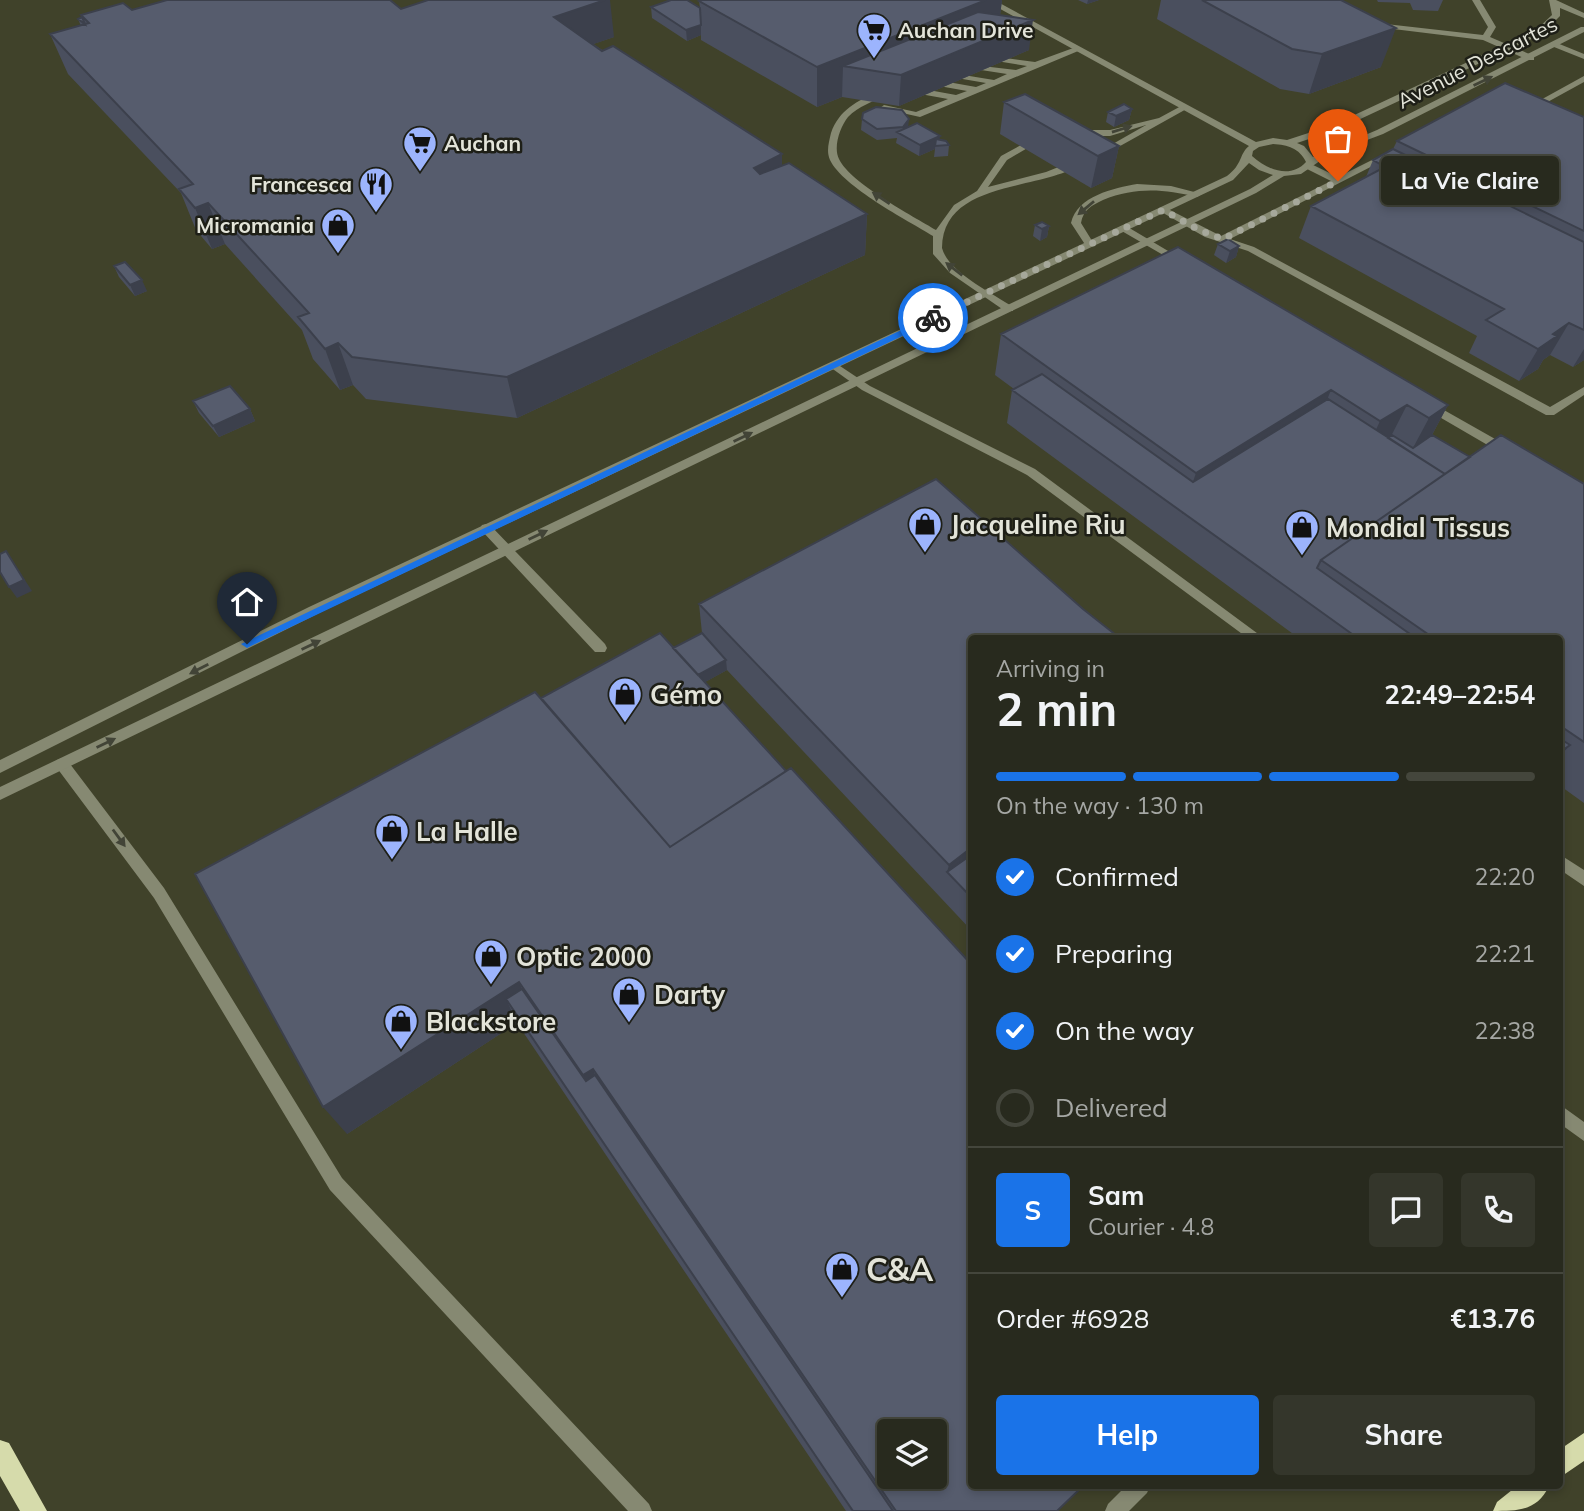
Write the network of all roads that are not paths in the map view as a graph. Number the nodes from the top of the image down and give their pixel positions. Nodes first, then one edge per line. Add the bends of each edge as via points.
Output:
1 (988, 0) edge
2 (1476, 0) edge
3 (1552, 1) edge
4 (1584, 16) edge
5 (1361, 23) edge
6 (1584, 29) edge
7 (1485, 38) junction
8 (1557, 45) junction
9 (1506, 47) junction
10 (1079, 50) junction
11 (1584, 57) edge
12 (1531, 58) junction
13 (963, 59) edge
14 (1036, 65) junction
15 (943, 68) edge
16 (1017, 73) junction
17 (925, 75) edge
18 (1584, 79) edge
19 (995, 82) junction
20 (977, 90) junction
21 (893, 91) junction
22 (957, 98) junction
23 (915, 102) edge
24 (859, 103) junction
25 (938, 106) junction
26 (1186, 107) junction
27 (1517, 115) edge
28 (1159, 119) junction
29 (1067, 134) edge
30 (1045, 136) edge
31 (1286, 143) junction
32 (1255, 145) junction
33 (1398, 150) edge
34 (1249, 158) junction
35 (1310, 164) junction
36 (1283, 173) junction
37 (1338, 181) junction
38 (980, 191) junction
39 (1197, 194) junction
40 (1163, 210) junction
41 (1187, 223) junction
42 (1123, 228) junction
43 (938, 235) junction
44 (1223, 239) junction
45 (1147, 242) junction
46 (1089, 244) junction
47 (1195, 270) edge
48 (986, 293) junction
49 (1009, 309) junction
50 (834, 365) junction
51 (858, 382) junction
52 (1584, 390) edge
53 (1412, 396) edge
54 (1520, 459) edge
55 (486, 528) junction
56 (507, 550) junction
57 (1254, 635) edge
58 (600, 648) dead end
59 (62, 764) junction
60 (0, 767) edge
61 (0, 794) edge
62 (1563, 863) edge
63 (1584, 879) edge
64 (1563, 1115) edge
65 (1584, 1133) edge
66 (1584, 1445) edge
67 (0, 1452) edge
68 (1563, 1463) edge
69 (1137, 1489) edge
70 (1532, 1489) edge
71 (34, 1511) edge
72 (642, 1511) edge
73 (1115, 1511) edge
74 (1506, 1511) edge

1 - 10 street
2 - 7 street via 1492,27
3 - 4 street
3 - 9 street, Avenue Descartes via 1557,11 1550,24
5 - 7 street
6 - 8 street, Avenue Descartes
7 - 9 street
8 - 11 street
8 - 12 street, Avenue Descartes
9 - 12 street
9 - 31 street, Avenue Descartes via 1322,133
10 - 14 street
10 - 26 street
35 -> 12 street, Avenue Descartes
13 - 14 street via 974,54
14 - 16 street
15 - 16 street via 952,64
16 - 19 street
17 - 19 street via 933,72
18 - 27 street
19 - 20 street
20 - 21 street via 916,79
20 - 22 street
21 - 22 street
21 - 24 street
22 - 25 street
23 - 25 street
24 - 25 street via 918,115
43 -> 24 street via 838,166 833,151 838,125
26 - 28 street
26 - 32 street
29 -> 28 street via 1110,132
28 - 38 street via 1129,140 1055,172
30 - 38 street via 1010,153
31 - 32 street, Avenue Descartes
31 - 35 street via 1306,152
32 - 34 street
33 - 37 street
34 - 36 street via 1259,167
34 - 39 street via 1237,173
35 - 36 street, Avenue Descartes via 1301,171
35 - 37 street
36 - 41 street, Avenue Descartes
37 - 44 street
38 - 43 street via 950,214
39 - 40 street
39 -> 46 street via 1140,185 1118,190 1079,212 1076,223
40 - 41 street
40 - 42 street
41 - 44 street
41 - 45 street, Avenue Descartes
42 - 45 street
42 - 46 street
48 -> 43 street via 939,256
44 - 52 street via 1251,249 1550,412
45 - 47 street
45 - 49 street, Avenue Descartes
46 - 48 street
48 - 49 street
48 - 50 street
49 - 51 street, Avenue Descartes
50 - 51 street
50 - 55 street
56 -> 51 street, Avenue Descartes
51 - 57 street via 1031,472
53 - 54 street
55 - 56 street
55 -> 60 street
56 - 58 street
59 -> 56 street, Avenue Descartes
59 - 61 street, Avenue Descartes
59 -> 72 street via 159,893 337,1184
62 - 63 street
64 - 65 street
66 - 68 main road
67 - 71 main road
69 - 73 street
70 - 74 main road

